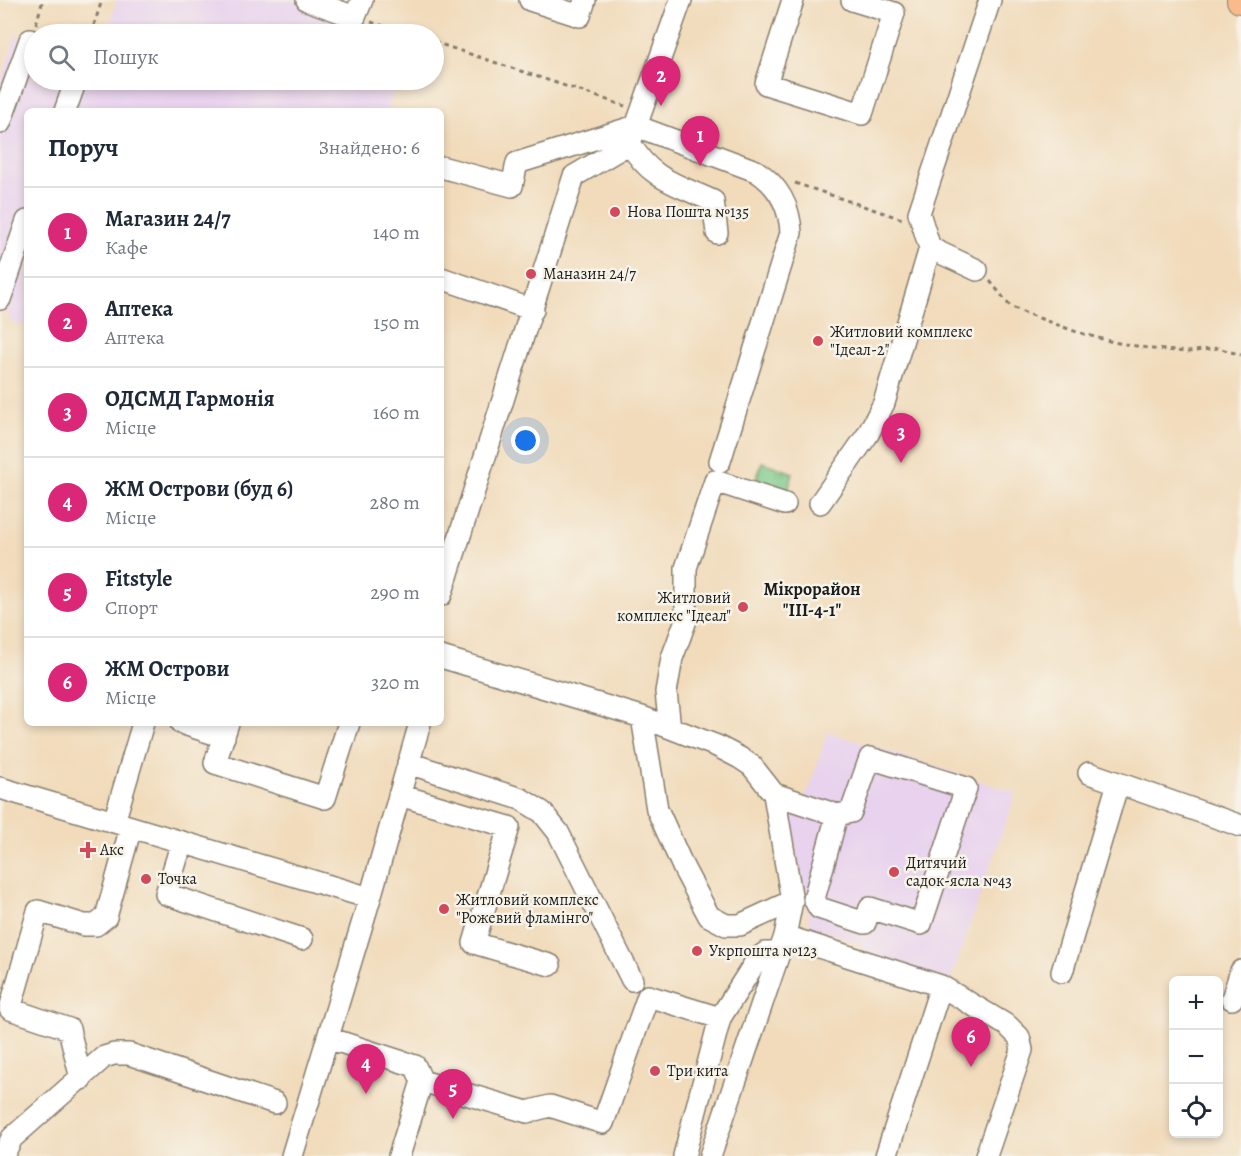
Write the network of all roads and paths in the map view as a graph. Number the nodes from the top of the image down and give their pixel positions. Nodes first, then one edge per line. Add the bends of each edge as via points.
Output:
1 (43, 0) edge
2 (102, 0) edge
3 (307, 0) edge
4 (530, 0) edge
5 (585, 0) edge
6 (681, 0) edge
7 (852, 0) edge
8 (990, 0) edge
9 (786, 2) edge
10 (332, 4) edge
11 (359, 8) edge
12 (35, 24) edge
13 (94, 24) edge
14 (390, 24) edge
15 (444, 46) edge
16 (24, 57) edge
17 (72, 90) edge
18 (66, 108) edge
19 (0, 123) edge
20 (636, 127) junction
21 (444, 168) edge
22 (789, 182) dead end
23 (923, 225) junction
24 (24, 230) edge
25 (717, 233) dead end
26 (930, 248) junction
27 (977, 270) joint
28 (444, 279) edge
29 (0, 299) edge
30 (533, 310) junction
31 (1241, 355) edge
32 (720, 461) dead end
33 (820, 502) dead end
34 (785, 504) dead end
35 (444, 586) edge
36 (444, 658) edge
37 (642, 717) junction
38 (142, 726) edge
39 (200, 726) edge
40 (348, 726) edge
41 (419, 726) edge
42 (670, 728) junction
43 (226, 730) edge
44 (408, 763) junction
45 (1089, 772) dead end
46 (1118, 783) junction
47 (0, 788) edge
48 (774, 794) junction
49 (399, 795) junction
50 (837, 815) junction
51 (122, 825) junction
52 (1241, 826) edge
53 (182, 843) junction
54 (370, 898) junction
55 (792, 901) junction
56 (302, 939) dead end
57 (782, 944) junction
58 (550, 965) dead end
59 (1241, 971) edge
60 (1062, 972) dead end
61 (632, 980) dead end
62 (941, 986) junction
63 (1232, 999) dead end
64 (720, 1018) junction
65 (328, 1038) junction
66 (81, 1079) junction
67 (422, 1081) junction
68 (275, 1103) dead end
69 (3, 1156) edge
70 (292, 1156) edge
71 (399, 1156) edge
72 (684, 1156) edge
73 (710, 1156) edge
74 (886, 1156) edge
75 (986, 1156) edge

1 - 12 path
2 - 13 path
3 - 10 lane
4 - 5 lane via 580,16
6 - 20 lane
7 - 9 lane via 894,13 862,114 766,84
8 - 23 lane via 919,213
10 - 11 lane
11 - 14 path
15 - 20 path
16 - 19 lane
17 - 18 lane
20 - 21 lane via 517,163 512,186
20 - 25 lane via 637,155 650,170 713,201
20 - 30 lane via 574,176
20 - 32 lane via 756,171 777,190 790,219 791,233
22 - 23 path
23 - 26 lane
24 - 29 lane
26 - 27 lane
26 - 33 lane via 884,404 868,434
27 - 31 path via 1010,306 1077,332 1153,349 1188,352 1218,348
28 - 30 lane
30 - 35 lane
34 - 42 lane via 715,481 686,568 686,620 672,658 666,692
36 - 37 lane
37 - 42 lane
37 - 55 lane via 657,809 709,916 726,925 740,925
38 - 51 lane
39 - 43 lane
40 - 43 lane via 325,798 215,763
41 - 44 lane
42 - 48 lane via 740,758 752,766
44 - 49 lane
44 - 61 lane via 521,799 542,812 558,832
45 - 46 lane
46 - 52 lane
46 - 60 lane
47 - 51 lane
48 - 50 lane
48 - 55 lane
49 - 54 lane
49 - 58 lane via 509,826 474,943
50 - 50 lane via 814,899 819,908 865,923 870,908 921,924 966,788 870,758 851,812
51 - 53 lane
51 - 66 lane via 106,917 96,925 84,925 38,911 10,1008 69,1029
53 - 54 lane
53 - 56 lane via 166,894
54 - 65 lane
55 - 57 lane
57 - 62 lane
57 - 64 lane via 758,958
57 - 73 lane
59 - 63 lane
62 - 74 lane
62 - 75 lane via 1008,1026 1018,1037 1022,1050
64 - 67 lane via 648,996 603,1123 550,1106 527,1112
64 - 72 lane
65 - 67 lane via 415,1066
65 - 70 lane
66 - 68 lane via 104,1057 129,1054
66 - 69 lane via 12,1138
67 - 71 lane

